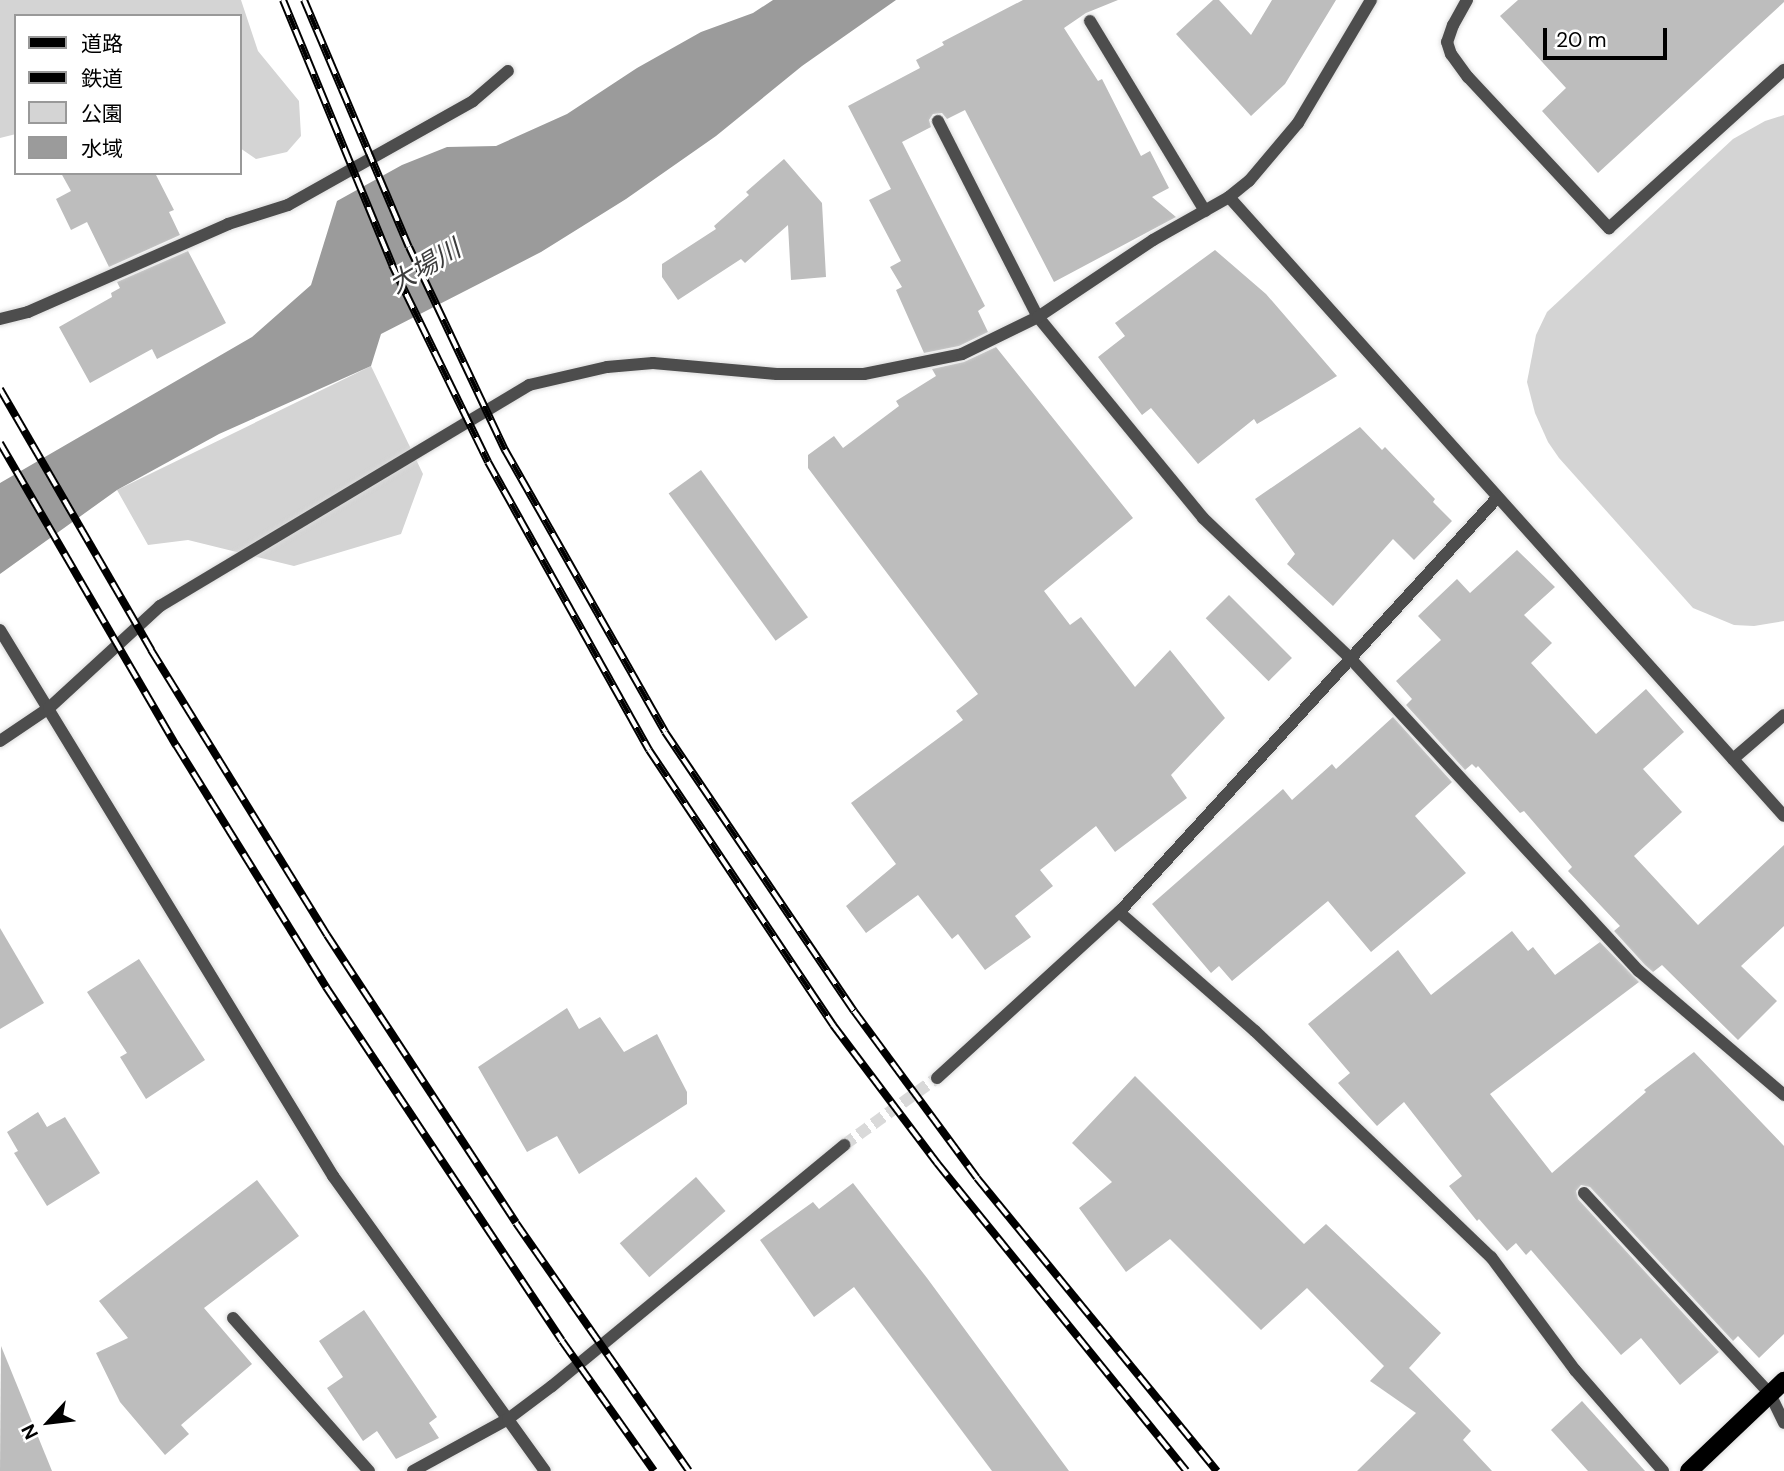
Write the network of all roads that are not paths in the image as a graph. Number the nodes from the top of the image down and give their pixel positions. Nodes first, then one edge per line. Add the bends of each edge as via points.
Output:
1 (1371, 0) edge
2 (1467, 0) edge
3 (1090, 21) dead end
4 (1784, 70) edge
5 (508, 71) dead end
6 (938, 121) dead end
7 (1229, 197) junction
8 (1205, 211) junction
9 (1038, 317) junction
10 (0, 318) edge
11 (1497, 498) junction
12 (0, 630) edge
13 (1349, 657) junction
14 (49, 708) junction
15 (1784, 715) edge
16 (0, 741) edge
17 (1733, 759) junction
18 (1784, 816) edge
19 (1119, 912) junction
20 (937, 1078) tunnel mouth
21 (1784, 1095) edge
22 (844, 1145) tunnel mouth
23 (1584, 1193) dead end
24 (233, 1318) dead end
25 (1784, 1381) edge
26 (1770, 1394) junction
27 (508, 1419) junction
28 (1784, 1423) edge
29 (369, 1471) edge
30 (413, 1471) edge
31 (545, 1471) edge
32 (1663, 1471) edge
33 (1689, 1471) edge

1 - 7 street via 1298,123 1258,172
2 - 4 street via 1452,25 1447,42 1451,54 1609,228
3 - 8 street
5 - 10 street via 473,101 288,205 228,224 28,312
6 - 9 street
7 - 8 street
7 - 11 street
8 - 9 street
9 - 13 street via 1203,518
9 - 14 street via 962,354 864,374 777,374 653,363 607,366 529,385 160,606
11 - 13 street
11 - 17 street
12 - 14 street
13 - 19 street
13 - 21 street via 1639,971
14 - 16 street
14 - 27 street via 333,1176
15 - 17 street
17 - 18 street
19 - 20 street
19 - 32 street via 1255,1031 1491,1257 1575,1370
22 - 27 street
23 - 26 street
24 - 29 street
25 - 26 main road
26 - 28 street
26 - 33 main road
27 - 30 street
27 - 31 street

